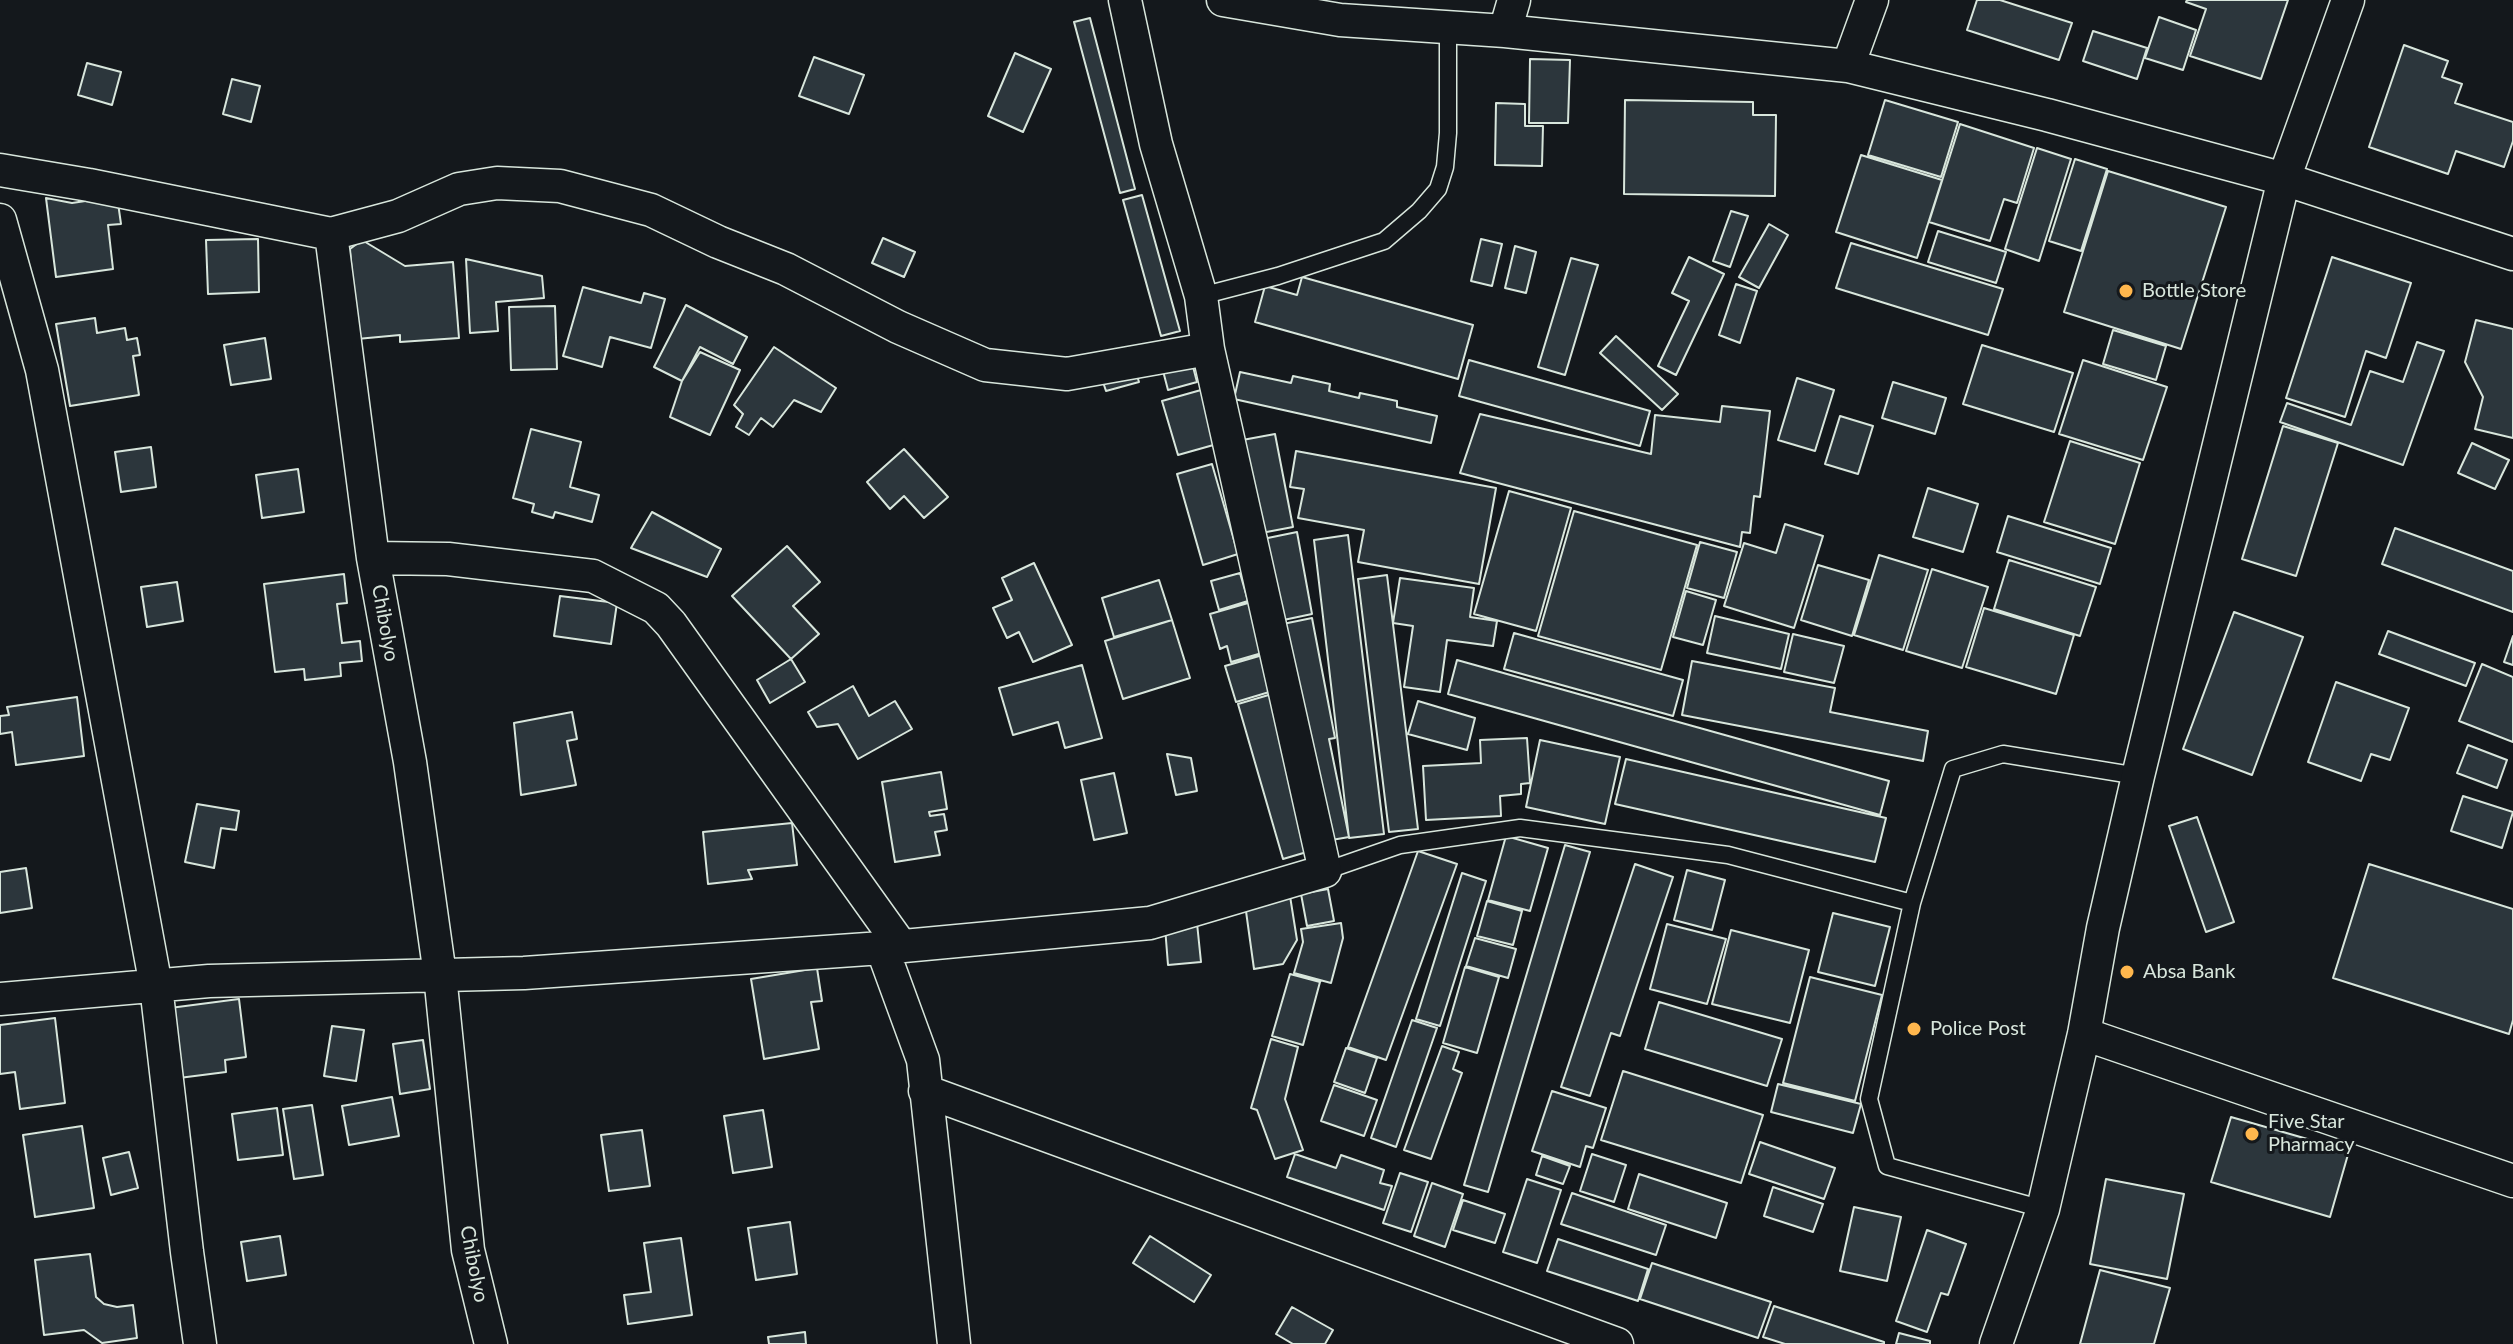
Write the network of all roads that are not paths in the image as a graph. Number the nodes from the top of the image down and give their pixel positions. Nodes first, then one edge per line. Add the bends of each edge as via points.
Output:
1 (1125, 0) edge
2 (1223, 0) edge
3 (1514, 0) edge
4 (1872, 0) edge
5 (2348, 0) edge
6 (1448, 28) junction
7 (1505, 31) junction
8 (1848, 66) junction
9 (0, 170) edge
10 (2284, 179) junction
11 (0, 220) edge
12 (331, 234) junction
13 (2513, 254) edge
14 (1201, 296) junction
15 (1208, 349) junction
16 (373, 558) junction
17 (2138, 776) junction
18 (1325, 871) junction
19 (1912, 903) junction
20 (892, 947) junction
21 (440, 975) junction
22 (156, 986) junction
23 (0, 999) edge
24 (2084, 1034) junction
25 (925, 1091) junction
26 (2513, 1181) edge
27 (2043, 1209) junction
28 (200, 1344) edge
29 (491, 1344) edge
30 (954, 1344) edge
31 (1617, 1344) edge
32 (1996, 1344) edge

1 - 14 street via 1156,144
2 - 6 street via 1340,20
3 - 7 street
4 - 8 street
5 - 10 street
6 - 7 street
6 - 14 lane via 1445,167 1438,189 1419,211 1384,241
7 - 8 street
8 - 10 street
9 - 12 street
10 - 13 street
10 - 17 street
11 - 22 street via 42,370
12 - 15 street via 398,216 459,189 497,183 560,186 651,210 985,365 1067,374
12 - 16 street, Chibolyo
14 - 15 street
15 - 18 street
16 - 20 street via 448,559 593,576 656,608
16 - 21 street, Chibolyo via 410,762
17 - 19 lane via 2003,754 1953,769
17 - 24 street
18 - 19 lane via 1400,845 1520,828 1728,855
18 - 20 street via 1150,923
19 - 27 lane via 1869,1099 1887,1166
20 - 21 street
20 - 25 street via 923,1060
21 - 22 street
21 - 29 street, Chibolyo via 468,1250
22 - 23 street
22 - 28 street
24 - 26 street
24 - 27 street
25 - 30 street
25 - 31 street
27 - 32 street

